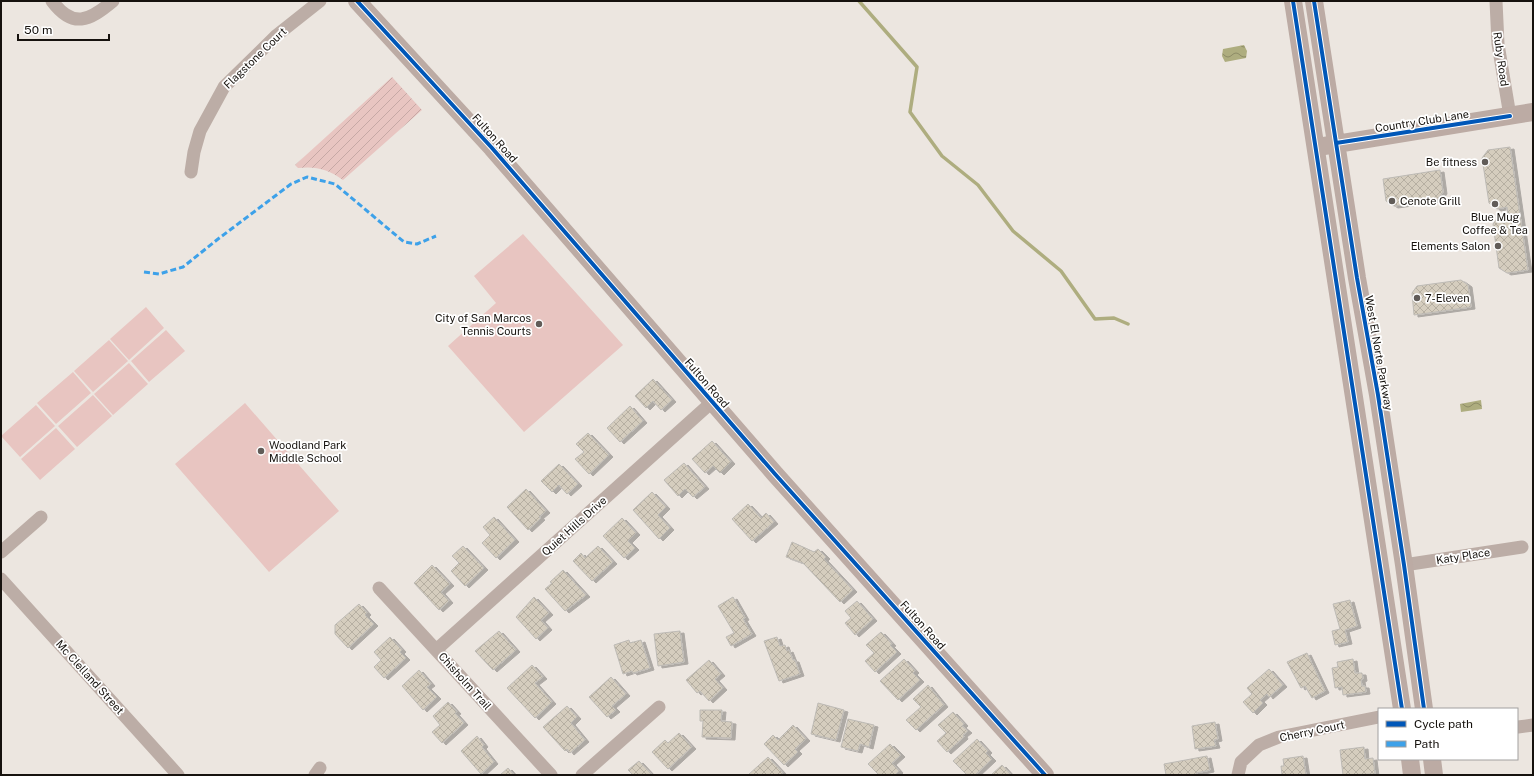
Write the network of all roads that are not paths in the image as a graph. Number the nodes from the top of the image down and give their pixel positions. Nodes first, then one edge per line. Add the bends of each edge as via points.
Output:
1 (52, 1) edge
2 (112, 1) edge
3 (320, 1) edge
4 (358, 1) edge
5 (1293, 1) edge
6 (1314, 1) edge
7 (1496, 1) edge
8 (1533, 112) edge
9 (1510, 116) junction
10 (1336, 144) junction
11 (1315, 147) junction
12 (192, 172) dead end
13 (712, 402) junction
14 (42, 517) dead end
15 (1522, 547) dead end
16 (1, 552) edge
17 (1404, 565) junction
18 (1, 579) edge
19 (379, 588) dead end
20 (436, 650) junction
21 (659, 707) dead end
22 (1402, 708) edge
23 (1424, 708) edge
24 (1378, 717) edge
25 (1533, 725) edge
26 (1518, 727) dead end
27 (1410, 760) edge
28 (1432, 760) edge
29 (178, 775) edge
30 (550, 775) edge
31 (582, 775) edge
32 (1045, 775) edge
33 (1238, 775) edge
34 (1412, 775) edge
35 (1434, 775) edge

1 - 2 street via 60,12 72,19 85,19 98,14
3 - 12 street, Flagstone Court via 277,36 224,87 200,131
4 - 13 main road, Fulton Road via 492,148
5 - 11 main road
6 - 10 main road, West El Norte Parkway
7 - 9 street, Ruby Road via 1498,44
8 - 9 main road, Country Club Lane
9 - 10 main road, Country Club Lane
10 - 11 main road, Country Club Lane
10 - 17 main road, West El Norte Parkway
11 - 22 main road
13 - 20 street, Quiet Hills Drive
13 - 32 main road, Fulton Road
14 - 16 street
15 - 17 street, Katy Place
17 - 23 main road, West El Norte Parkway
18 - 29 street, Mc Clelland Street
19 - 20 street, Chisholm Trail
20 - 30 street, Chisholm Trail
21 - 31 street
24 - 33 street, Cherry Court via 1279,737 1259,745 1241,762
25 - 26 street
27 - 34 main road
28 - 35 main road

